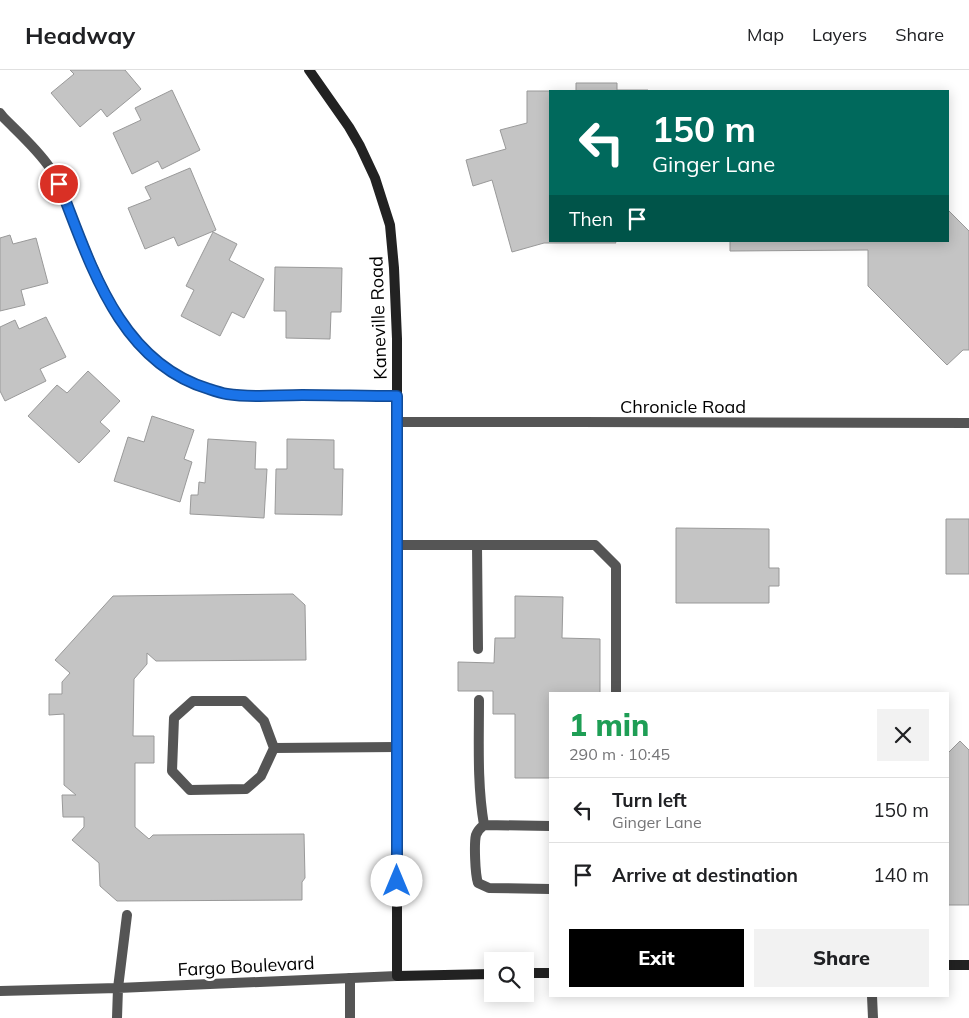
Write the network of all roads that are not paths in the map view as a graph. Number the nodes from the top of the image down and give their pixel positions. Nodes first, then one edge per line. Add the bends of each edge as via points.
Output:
1 (309, 70) edge
2 (0, 113) edge
3 (397, 396) junction
4 (397, 422) junction
5 (969, 423) edge
6 (397, 545) junction
7 (477, 545) junction
8 (478, 649) dead end
9 (616, 692) edge
10 (479, 700) dead end
11 (397, 747) junction
12 (274, 748) junction
13 (484, 826) junction
14 (549, 826) edge
15 (549, 889) edge
16 (127, 915) dead end
17 (949, 965) edge
18 (969, 965) edge
19 (534, 973) edge
20 (549, 973) edge
21 (484, 974) edge
22 (397, 976) junction
23 (350, 978) junction
24 (118, 988) junction
25 (0, 991) edge
26 (872, 997) edge
27 (117, 1018) edge
28 (350, 1018) edge
29 (873, 1018) edge

1 - 3 main road, Kaneville Road via 360,146 390,225
2 - 3 street via 51,169 112,308 128,332 160,364 195,385 225,394
3 - 4 main road, Kaneville Road
4 - 5 street, Chronicle Road
4 - 6 main road, Kaneville Road
6 - 7 street
6 - 11 main road, Kaneville Road
7 - 8 street
7 - 9 street via 595,545 616,566
10 - 13 street
11 - 12 street
11 - 22 main road, Kaneville Road
12 - 12 street via 264,721 244,701 193,701 174,718 172,771 190,790 246,788 262,776
13 - 14 street
13 - 15 street via 476,836 478,883 498,889
16 - 24 street
17 - 18 main road
19 - 20 main road
21 - 22 main road, Fargo Boulevard
22 - 23 street, Fargo Boulevard
23 - 24 street, Fargo Boulevard
23 - 28 street
24 - 25 street, Fargo Boulevard
24 - 27 street
26 - 29 street

